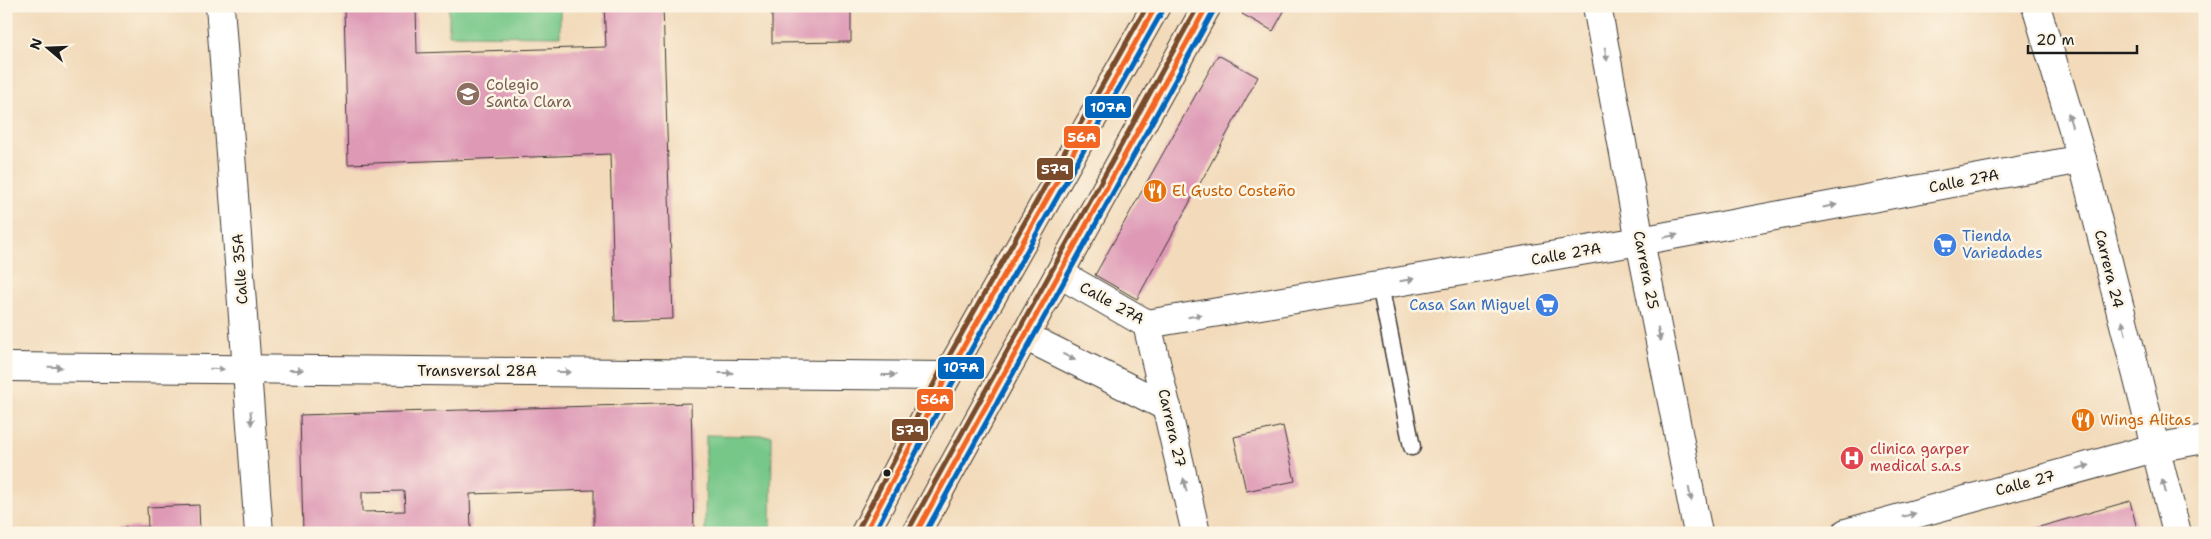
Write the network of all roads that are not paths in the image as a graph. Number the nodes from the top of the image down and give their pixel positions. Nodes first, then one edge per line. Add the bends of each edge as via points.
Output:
1 (220, 6) edge
2 (1156, 6) edge
3 (1207, 6) edge
4 (1597, 6) edge
5 (2036, 6) edge
6 (2082, 159) junction
7 (1640, 241) junction
8 (1060, 274) junction
9 (1380, 285) junction
10 (1147, 324) junction
11 (1025, 336) junction
12 (6, 367) edge
13 (247, 369) junction
14 (947, 376) junction
15 (1167, 407) junction
16 (2205, 439) edge
17 (1412, 447) dead end
18 (2154, 448) junction
19 (260, 533) edge
20 (865, 533) edge
21 (916, 533) edge
22 (1196, 533) edge
23 (1698, 533) edge
24 (1846, 533) edge
25 (2177, 533) edge

1 - 13 street, Calle 35A
2 - 14 main road
3 - 8 main road
4 -> 7 street, Carrera 25
6 -> 5 street, Carrera 24
7 -> 6 street, Calle 27A
18 -> 6 street, Carrera 24
9 -> 7 street, Calle 27A
7 -> 23 street, Carrera 25
8 - 10 street, Calle 27A
8 - 11 main road
10 -> 9 street, Calle 27A
9 - 17 lane
10 - 15 street, Carrera 27
11 -> 15 street
11 - 21 main road
12 -> 13 street, Transversal 28A
13 -> 14 street, Transversal 28A
13 -> 19 street, Calle 35A
14 - 20 main road
22 -> 15 street, Carrera 27
16 - 18 street, Calle 27
24 -> 18 street, Calle 27
25 -> 18 street, Carrera 24

